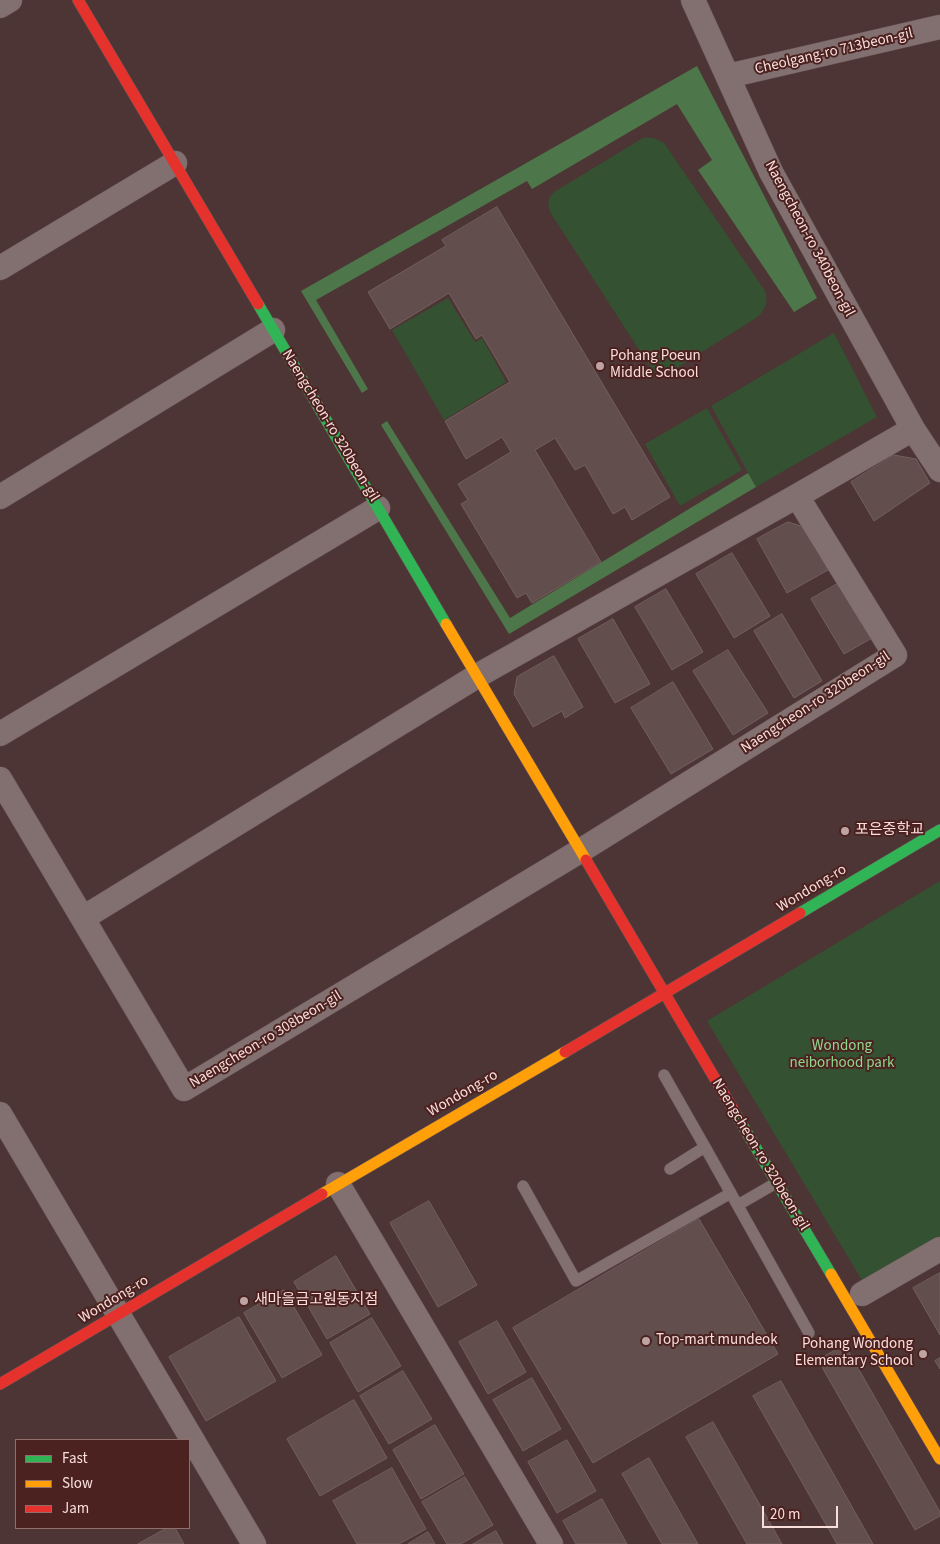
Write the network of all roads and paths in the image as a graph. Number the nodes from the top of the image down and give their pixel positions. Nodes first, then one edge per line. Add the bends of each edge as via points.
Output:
1 (10, 0) edge
2 (78, 0) edge
3 (693, 0) edge
4 (0, 6) edge
5 (940, 27) edge
6 (728, 76) junction
7 (174, 163) junction
8 (0, 268) edge
9 (273, 330) junction
10 (913, 429) junction
11 (940, 470) edge
12 (797, 496) junction
13 (0, 497) edge
14 (378, 508) junction
15 (477, 676) junction
16 (0, 734) edge
17 (0, 779) edge
18 (940, 830) edge
19 (580, 851) junction
20 (83, 918) junction
21 (665, 994) junction
22 (664, 1075) dead end
23 (0, 1114) edge
24 (705, 1147) junction
25 (670, 1170) dead end
26 (776, 1183) junction
27 (338, 1184) junction
28 (522, 1186) dead end
29 (731, 1192) junction
30 (738, 1205) junction
31 (940, 1249) edge
32 (862, 1294) dead end
33 (119, 1314) junction
34 (809, 1333) dead end
35 (0, 1384) edge
36 (940, 1459) edge
37 (254, 1544) edge
38 (551, 1544) edge

1 - 4 street
2 - 7 street, Naengcheon-ro 320beon-gil
3 - 6 street, Naengcheon-ro 340beon-gil
5 - 6 street, Cheolgang-ro 713beon-gil
6 - 10 street, Naengcheon-ro 340beon-gil via 771,172
7 - 8 street
7 - 9 street, Naengcheon-ro 320beon-gil
9 - 13 street
9 - 14 street, Naengcheon-ro 320beon-gil
10 - 11 street, Naengcheon-ro 340beon-gil
10 - 12 street
12 - 15 street
12 - 19 street, Naengcheon-ro 320beon-gil via 896,655
14 - 15 street, Naengcheon-ro 320beon-gil
14 - 16 street
15 - 19 street, Naengcheon-ro 320beon-gil
15 - 20 street
17 - 20 street, Naengcheon-ro 308beon-gil
18 - 21 street, Wondong-ro
19 - 20 street, Naengcheon-ro 308beon-gil via 184,1089
19 - 21 street, Naengcheon-ro 320beon-gil
21 - 26 street, Naengcheon-ro 320beon-gil
21 - 27 street, Wondong-ro
22 - 24 lane
23 - 33 street
24 - 25 lane
24 - 29 lane
26 - 30 lane
26 - 36 street, Naengcheon-ro 320beon-gil
27 - 33 street, Wondong-ro
27 - 38 street
28 - 29 lane via 576,1281
29 - 30 lane
30 - 34 lane
31 - 32 street
33 - 35 street, Wondong-ro
33 - 37 street

